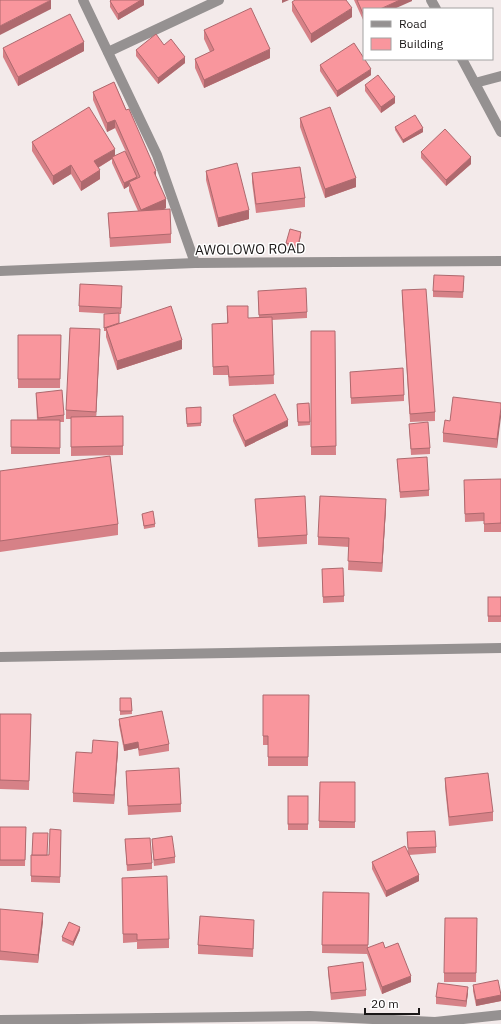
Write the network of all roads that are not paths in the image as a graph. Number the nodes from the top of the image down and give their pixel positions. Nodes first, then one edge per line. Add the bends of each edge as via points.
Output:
1 (83, 0) edge
2 (219, 0) edge
3 (108, 52) junction
4 (463, 60) edge
5 (501, 76) edge
6 (475, 83) junction
7 (501, 132) edge
8 (501, 261) edge
9 (195, 264) junction
10 (0, 271) edge
11 (501, 648) edge
12 (0, 657) edge
13 (501, 1015) edge
14 (0, 1020) edge
15 (310, 1020) edge

1 - 3 street
2 - 3 street
3 - 9 street via 157,154
4 - 6 street
5 - 6 street
6 - 7 street
8 - 9 street, AWOLOWO ROAD
9 - 10 street, AWOLOWO ROAD
11 - 12 street
13 - 15 street via 435,1022
14 - 15 street

